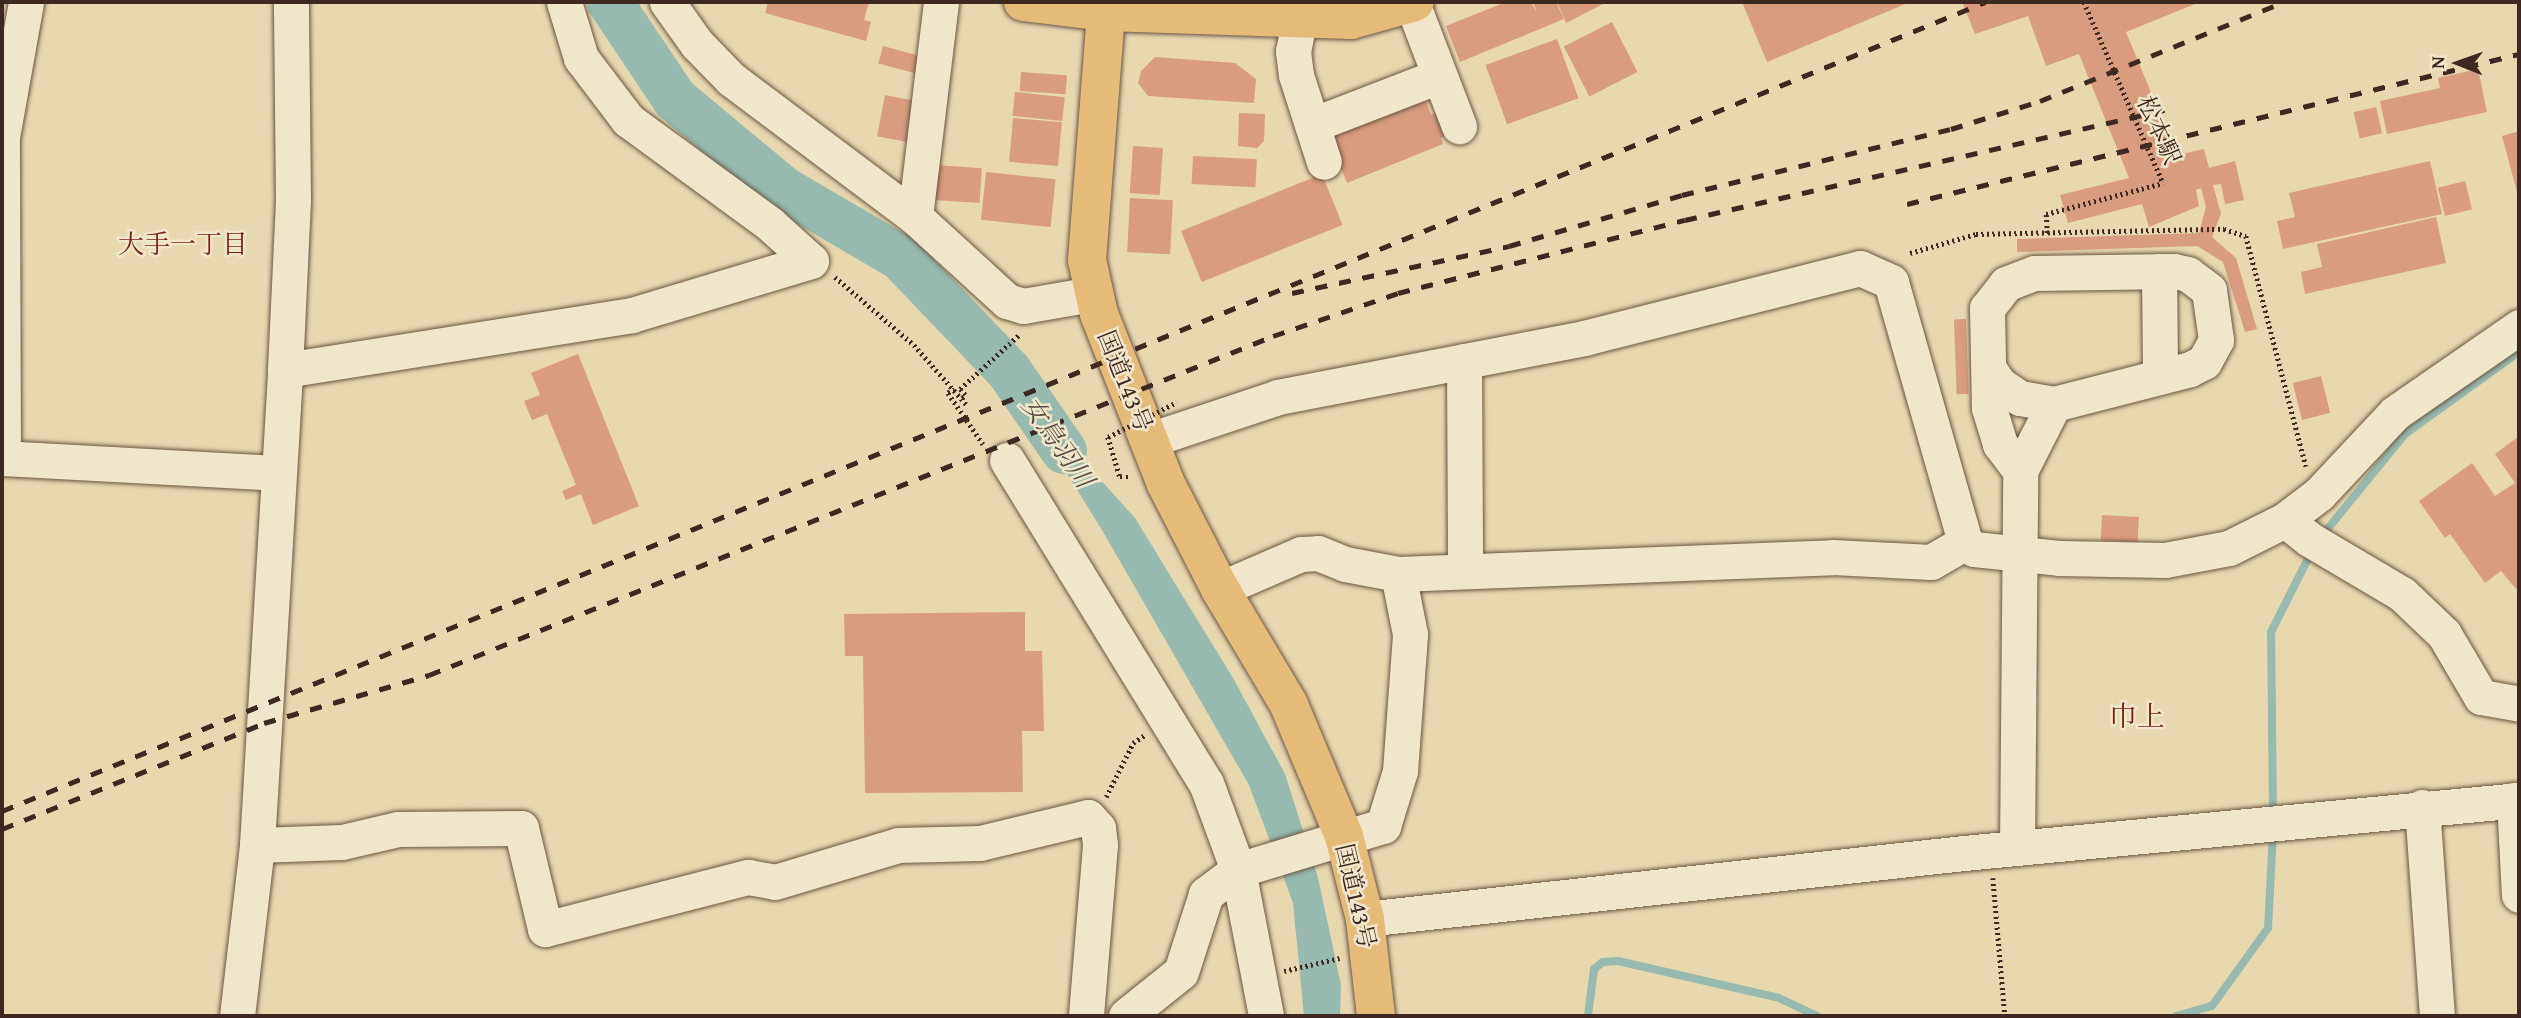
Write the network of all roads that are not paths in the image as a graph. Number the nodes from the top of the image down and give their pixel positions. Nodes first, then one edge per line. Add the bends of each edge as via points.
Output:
1 (26, 2) edge
2 (291, 2) edge
3 (564, 2) edge
4 (667, 2) edge
5 (941, 2) edge
6 (1023, 2) edge
7 (1407, 4) edge
8 (1106, 7) edge
9 (1299, 21) junction
10 (1439, 76) junction
11 (1454, 122) dead end
12 (1312, 125) junction
13 (2, 137) edge
14 (1324, 162) dead end
15 (915, 217) junction
16 (2159, 271) junction
17 (1092, 294) junction
18 (2519, 327) edge
19 (1464, 361) junction
20 (1989, 369) junction
21 (285, 370) junction
22 (2160, 374) junction
23 (2053, 404) junction
24 (1149, 440) junction
25 (2, 458) edge
26 (1007, 460) road end
27 (2020, 471) junction
28 (278, 473) junction
29 (2306, 536) junction
30 (1965, 542) junction
31 (2023, 554) junction
32 (1465, 571) junction
33 (1398, 574) junction
34 (1220, 589) junction
35 (2519, 704) edge
36 (2517, 800) edge
37 (2422, 807) junction
38 (1333, 839) junction
39 (257, 845) junction
40 (2017, 848) junction
41 (1246, 866) junction
42 (2519, 895) edge
43 (1365, 919) junction
44 (1266, 1012) edge
45 (237, 1016) edge
46 (1086, 1016) edge
47 (1126, 1016) edge
48 (1376, 1016) edge
49 (2437, 1016) edge

1 - 13 street
2 - 21 street via 293,200
3 - 21 street via 581,58 628,120 811,261 632,315
4 - 15 street via 697,44 731,79
5 - 15 street
6 - 8 main road
7 - 9 main road via 1351,20
7 - 10 street
8 - 9 main road
8 - 17 main road, 国道143号 via 1087,260
9 - 12 street via 1293,51
10 - 11 street
10 - 12 street
12 - 14 street
13 - 25 street
15 - 17 street via 1006,301 1023,306
16 - 20 street via 2034,273 2006,284 1987,308
16 - 22 street
16 - 22 street via 2188,274 2209,290 2217,324 2216,340 2204,362
17 - 24 main road, 国道143号
18 - 29 street via 2395,413 2319,494
19 - 24 street via 1279,397
19 - 30 street via 1584,338 1860,268 1891,282
19 - 32 street
20 - 23 street via 1999,384 2020,398
20 - 27 street via 1993,426
21 - 28 street
22 - 23 street
23 - 27 street
24 - 34 main road, 国道143号
25 - 28 street
26 - 41 street via 1170,720
27 - 31 street
28 - 39 street
29 - 31 street via 2193,557
29 - 35 street via 2402,594 2444,634 2481,697
30 - 31 street via 1974,549
30 - 32 street via 1931,562 1833,557
31 - 40 street via 2014,811
32 - 33 street
33 - 34 street via 1345,564 1318,553 1301,554
33 - 38 street via 1410,634 1400,771 1383,827
34 - 38 main road, 国道143号 via 1288,703
36 - 37 street
36 - 42 street
37 - 40 street
37 - 49 street
38 - 41 street
38 - 43 main road, 国道143号
39 - 45 street
39 - 46 street via 342,842 398,829 521,828 545,929 748,877 775,882 898,845 980,843 1088,817 1098,828 1100,845
40 - 43 street via 1406,911
41 - 44 street
41 - 47 street via 1206,894 1181,972
43 - 48 main road, 国道143号

